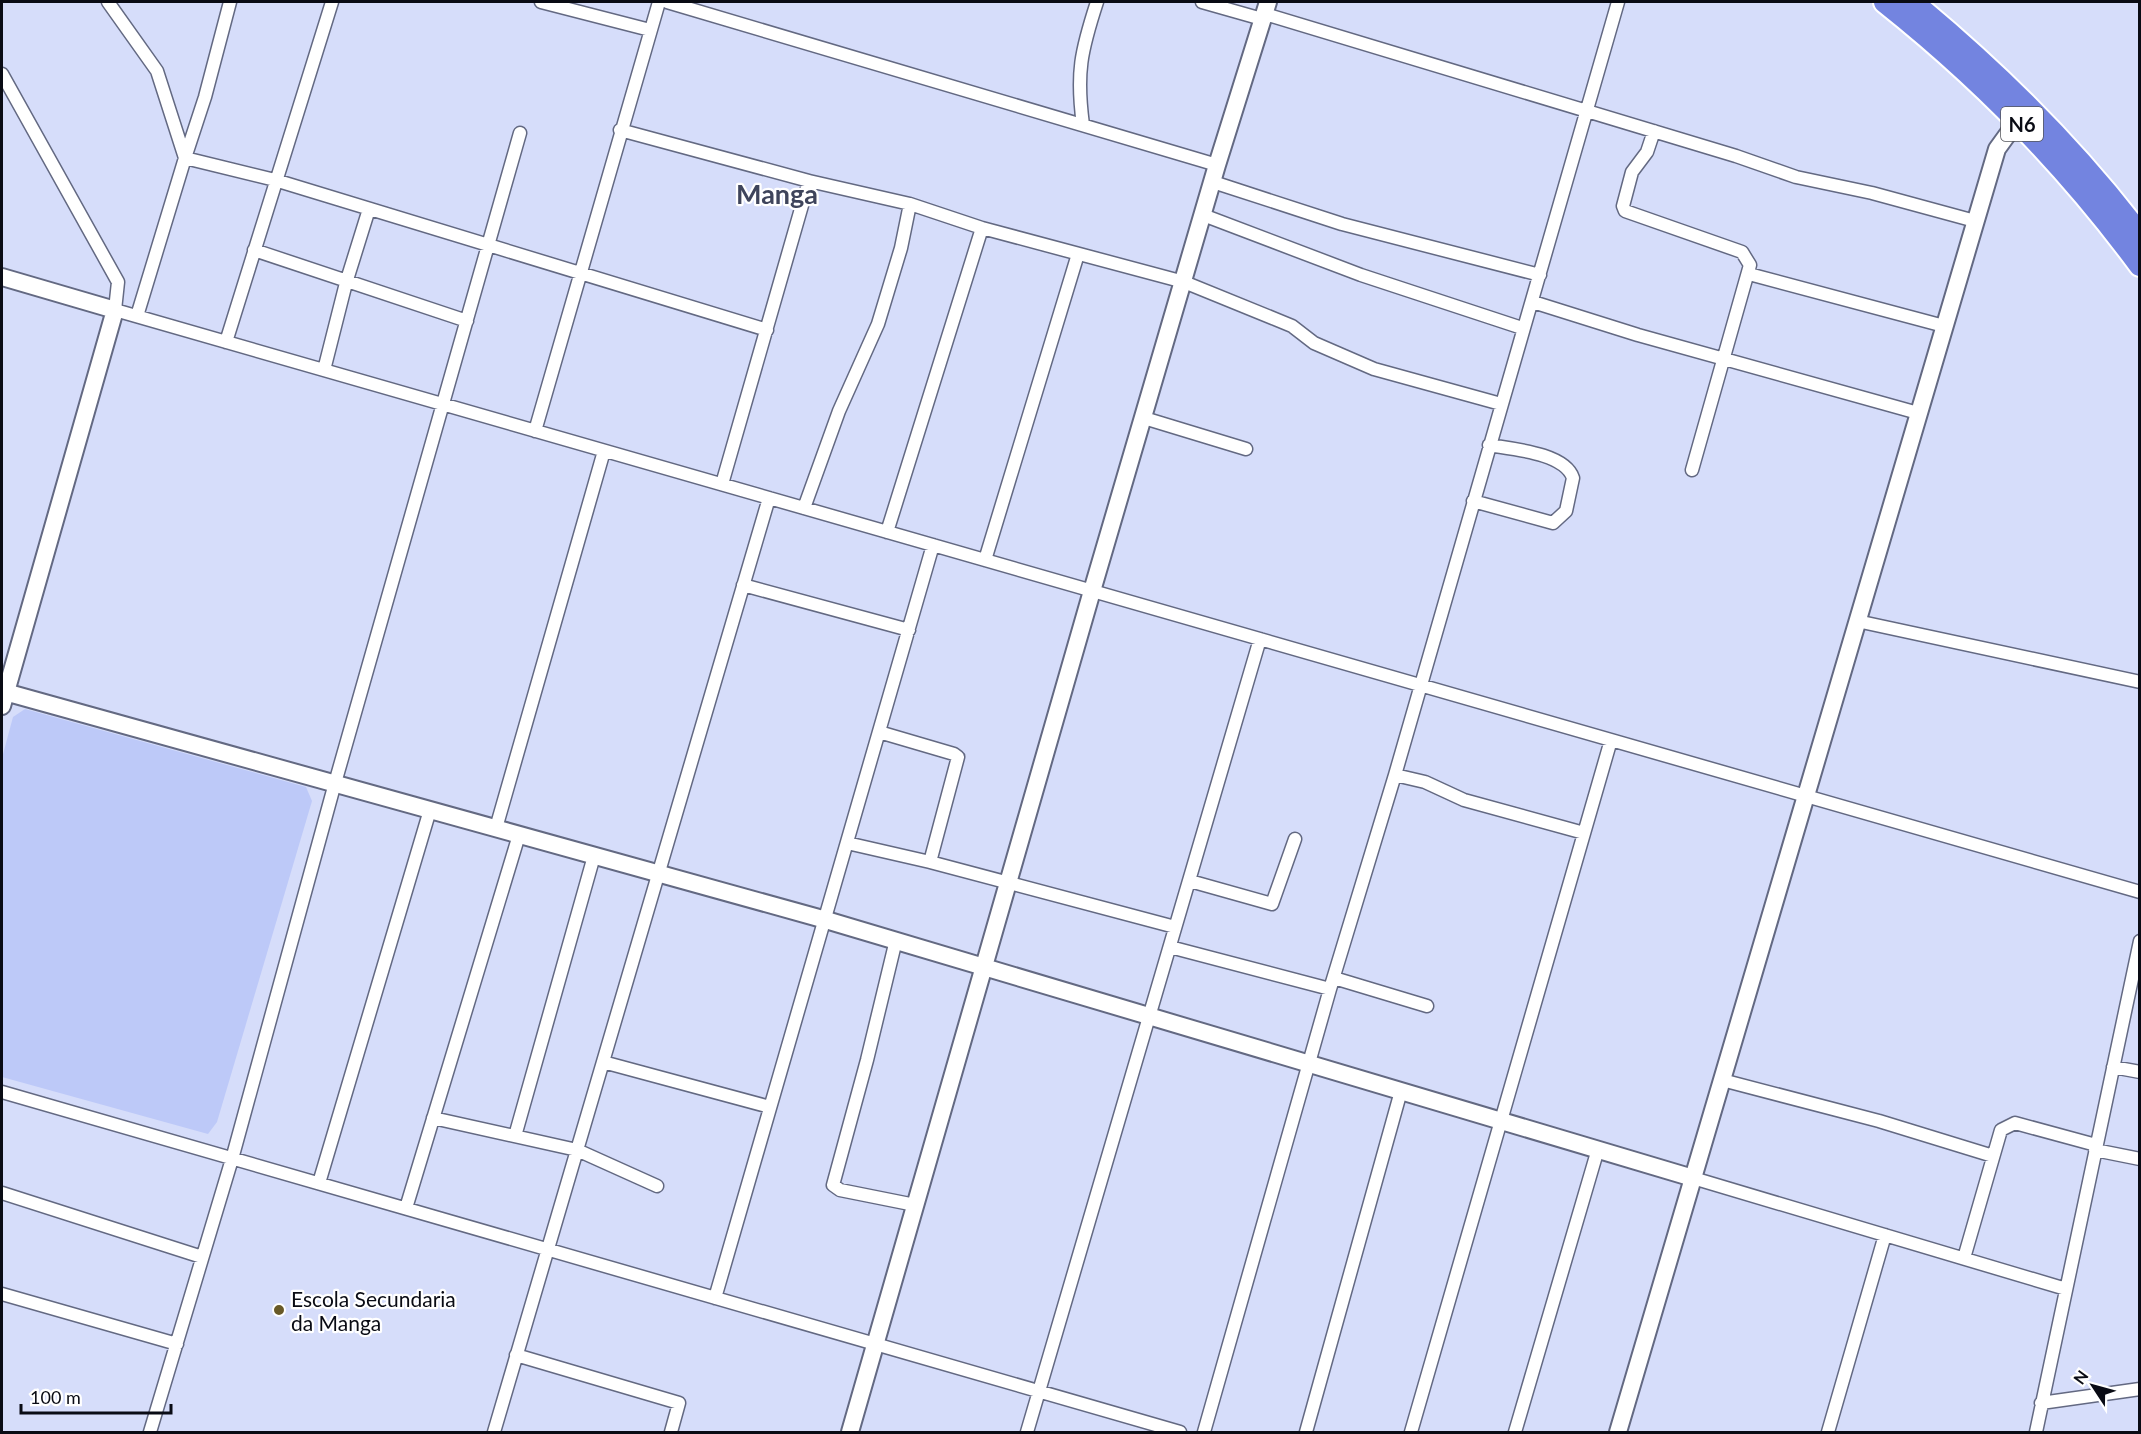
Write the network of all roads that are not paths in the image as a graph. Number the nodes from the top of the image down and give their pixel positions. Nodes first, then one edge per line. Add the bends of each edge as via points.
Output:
1 (108, 2) edge
2 (230, 2) edge
3 (332, 2) edge
4 (541, 2) edge
5 (659, 2) edge
6 (667, 2) edge
7 (1097, 2) edge
8 (1202, 2) edge
9 (1618, 2) edge
10 (1886, 2) edge
11 (1912, 2) edge
12 (1265, 12) edge
13 (650, 30) junction
14 (2, 74) edge
15 (1588, 111) junction
16 (2018, 120) junction
17 (1083, 125) junction
18 (620, 130) junction
19 (1654, 131) junction
20 (520, 133) dead end
21 (185, 158) junction
22 (1217, 165) junction
23 (275, 180) junction
24 (809, 181) junction
25 (1213, 182) junction
26 (910, 204) junction
27 (369, 209) junction
28 (1203, 215) junction
29 (1975, 221) junction
30 (982, 228) junction
31 (2139, 235) edge
32 (488, 245) junction
33 (254, 250) junction
34 (1078, 254) junction
35 (2139, 265) edge
36 (579, 274) junction
37 (1749, 274) junction
38 (1540, 275) junction
39 (2, 277) edge
40 (346, 282) junction
41 (1184, 282) junction
42 (1533, 302) junction
43 (115, 310) junction
44 (137, 316) junction
45 (467, 321) junction
46 (1944, 326) junction
47 (1522, 328) junction
48 (767, 330) junction
49 (226, 342) junction
50 (1722, 359) junction
51 (324, 370) junction
52 (1501, 404) junction
53 (443, 405) junction
54 (1918, 413) junction
55 (1144, 418) junction
56 (535, 431) junction
57 (1489, 445) junction
58 (1246, 449) dead end
59 (604, 451) junction
60 (1692, 470) dead end
61 (722, 484) junction
62 (769, 498) junction
63 (1473, 501) junction
64 (804, 508) junction
65 (887, 532) junction
66 (933, 545) junction
67 (985, 560) junction
68 (743, 585) junction
69 (1092, 591) junction
70 (1857, 621) junction
71 (909, 630) junction
72 (1260, 639) junction
73 (2139, 682) edge
74 (1419, 685) junction
75 (3, 696) edge
76 (879, 732) junction
77 (1611, 740) junction
78 (1395, 775) junction
79 (334, 783) junction
80 (1806, 796) junction
81 (430, 810) junction
82 (496, 828) junction
83 (1584, 833) junction
84 (519, 835) junction
85 (1295, 839) dead end
86 (847, 843) junction
87 (594, 856) junction
88 (930, 862) junction
89 (658, 873) junction
90 (1190, 881) junction
91 (1008, 882) junction
92 (2139, 892) edge
93 (826, 920) junction
94 (1175, 927) junction
95 (896, 940) junction
96 (2139, 941) edge
97 (1170, 947) junction
98 (984, 967) junction
99 (2137, 970) edge
100 (1332, 984) junction
101 (1426, 1006) dead end
102 (1149, 1016) junction
103 (603, 1062) junction
104 (1311, 1064) junction
105 (2113, 1067) junction
106 (2139, 1072) edge
107 (1722, 1080) junction
108 (1401, 1091) junction
109 (2, 1092) edge
110 (770, 1107) junction
111 (433, 1118) junction
112 (1501, 1121) junction
113 (515, 1136) junction
114 (2096, 1148) junction
115 (1598, 1149) junction
116 (577, 1150) junction
117 (1993, 1156) junction
118 (232, 1159) junction
119 (2139, 1159) edge
120 (1693, 1178) junction
121 (320, 1183) junction
122 (657, 1186) dead end
123 (2, 1193) edge
124 (915, 1205) junction
125 (406, 1208) junction
126 (1885, 1235) junction
127 (548, 1250) junction
128 (202, 1257) junction
129 (1964, 1258) junction
130 (2067, 1289) junction
131 (2, 1293) edge
132 (715, 1298) junction
133 (177, 1344) junction
134 (875, 1344) junction
135 (516, 1355) junction
136 (2139, 1389) edge
137 (1039, 1392) junction
138 (2041, 1402) junction
139 (150, 1432) edge
140 (494, 1432) edge
141 (670, 1432) edge
142 (850, 1432) edge
143 (1027, 1432) edge
144 (1180, 1432) edge
145 (1204, 1432) edge
146 (1306, 1432) edge
147 (1411, 1432) edge
148 (1515, 1432) edge
149 (1618, 1432) edge
150 (1828, 1432) edge
151 (2036, 1432) edge

1 - 21 street via 157,71
2 - 21 street
3 - 23 street
4 - 13 street
5 - 13 street
6 - 17 street
7 - 17 street via 1079,70
8 - 12 street
9 - 15 street
10 - 16 highway, N6
11 - 31 highway, N6 via 2034,110 2105,189
12 - 15 street
12 - 22 street
13 - 18 street
14 - 43 street via 118,282
15 - 19 street
15 - 38 street
16 - 29 street via 1997,149
16 - 35 highway, N6 via 2104,218
17 - 22 street
18 - 24 street
18 - 36 street
19 - 29 street via 1796,177
19 - 37 street via 1647,152 1632,172 1625,211 1742,252 1748,258
20 - 32 street
21 - 23 street
21 - 44 street
22 - 25 street
23 - 27 street
23 - 33 street
24 - 26 street
24 - 48 street
25 - 28 street
25 - 38 street via 1342,224
26 - 30 street
26 - 64 street via 902,248 878,324 839,411
27 - 32 street
27 - 40 street
28 - 41 street
28 - 47 street via 1361,275
29 - 46 street
30 - 34 street
30 - 65 street
32 - 36 street
32 - 45 street
33 - 40 street
33 - 49 street
34 - 41 street
34 - 67 street
36 - 48 street
36 - 56 street
37 - 46 street
37 - 50 street
38 - 42 street
39 - 43 street
40 - 45 street
40 - 51 street
41 - 52 street via 1275,318 1314,343 1374,369
41 - 55 street
42 - 47 street
42 - 50 street
43 - 44 street
43 - 75 street
44 - 49 street
45 - 53 street
46 - 54 street
47 - 52 street
48 - 61 street
49 - 51 street
50 - 54 street
50 - 60 street
51 - 53 street
52 - 57 street
53 - 56 street
53 - 79 street
54 - 70 street
55 - 58 street
55 - 69 street
56 - 59 street
57 - 63 street
57 - 63 street via 1542,455 1568,469 1574,478 1566,511 1553,523
59 - 61 street
59 - 82 street
61 - 62 street
62 - 64 street
62 - 68 street
63 - 74 street
64 - 65 street
65 - 66 street
66 - 67 street
66 - 71 street
67 - 69 street
68 - 71 street
68 - 89 street
69 - 72 street
69 - 91 street
70 - 73 street
70 - 80 street
71 - 76 street
72 - 74 street
72 - 90 street
74 - 77 street
74 - 78 street
75 - 79 street
76 - 86 street
76 - 88 street via 958,757
77 - 80 street
77 - 83 street
78 - 83 street via 1425,782 1464,800
78 - 100 street
79 - 81 street
79 - 118 street
80 - 92 street
80 - 107 street
81 - 82 street
81 - 121 street
82 - 84 street
83 - 112 street
84 - 87 street
84 - 111 street
85 - 90 street via 1272,904
86 - 88 street
86 - 93 street
87 - 89 street
87 - 113 street
88 - 91 street
89 - 93 street
89 - 103 street
90 - 94 street
91 - 94 street
91 - 98 street
93 - 95 street
93 - 110 street
94 - 97 street
95 - 98 street
95 - 124 street via 833,1185 840,1190
96 - 99 street
97 - 100 street
97 - 102 street
98 - 102 street
98 - 124 street
99 - 105 street
100 - 101 street
100 - 104 street
102 - 104 street
102 - 137 street
103 - 110 street
103 - 116 street
104 - 108 street
104 - 145 street
105 - 106 street
105 - 114 street
107 - 117 street
107 - 120 street
108 - 112 street
108 - 146 street
109 - 118 street
110 - 132 street
111 - 113 street
111 - 125 street
112 - 115 street
112 - 147 street
113 - 116 street
114 - 117 street via 2015,1123 2001,1130
114 - 119 street
114 - 130 street
115 - 120 street
115 - 148 street
116 - 122 street
116 - 127 street
117 - 129 street
118 - 121 street
118 - 128 street
120 - 126 street
120 - 149 street
121 - 125 street
123 - 128 street
124 - 134 street
125 - 127 street
126 - 129 street
126 - 150 street
127 - 132 street
127 - 135 street
128 - 133 street
129 - 130 street
130 - 138 street
131 - 133 street
132 - 134 street
133 - 139 street
134 - 137 street
134 - 142 street
135 - 140 street
135 - 141 street via 679,1403
136 - 138 street
137 - 143 street
137 - 144 street
138 - 151 street

